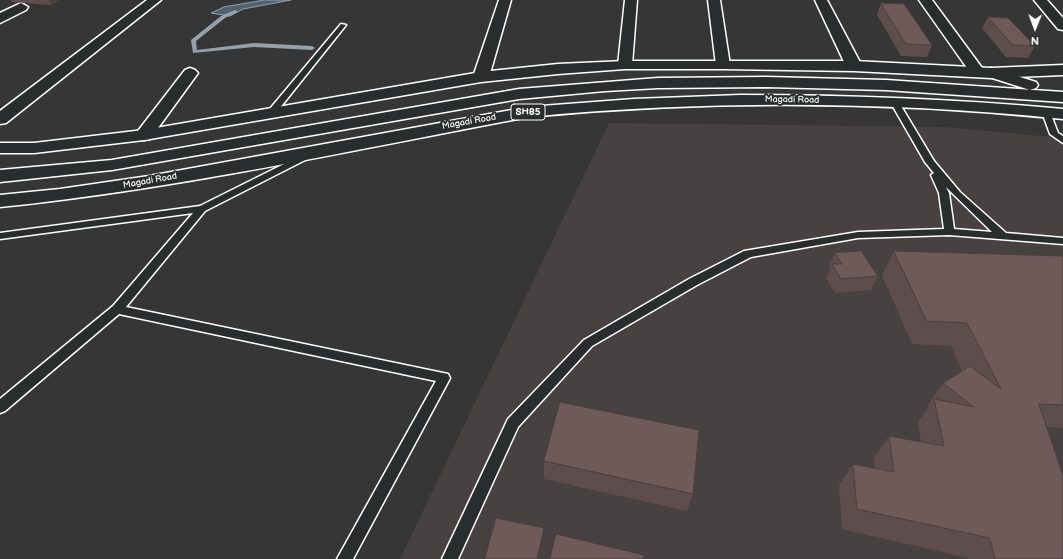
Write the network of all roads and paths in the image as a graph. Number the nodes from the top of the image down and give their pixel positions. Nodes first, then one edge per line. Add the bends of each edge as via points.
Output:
1 (155, 0) edge
2 (505, 0) edge
3 (631, 0) edge
4 (714, 0) edge
5 (821, 0) edge
6 (925, 0) edge
7 (1040, 0) edge
8 (21, 7) dead end
9 (0, 19) edge
10 (343, 25) dead end
11 (1063, 26) edge
12 (625, 65) junction
13 (723, 65) junction
14 (854, 66) junction
15 (1063, 70) edge
16 (984, 73) junction
17 (190, 74) dead end
18 (481, 77) junction
19 (1063, 96) edge
20 (895, 102) junction
21 (272, 112) junction
22 (1046, 112) junction
23 (1063, 114) edge
24 (0, 119) edge
25 (1059, 134) edge
26 (144, 135) junction
27 (1063, 140) edge
28 (0, 148) edge
29 (321, 149) junction
30 (930, 162) junction
31 (0, 176) edge
32 (0, 200) edge
33 (202, 209) junction
34 (950, 232) junction
35 (0, 236) edge
36 (1003, 236) junction
37 (1063, 241) edge
38 (117, 309) junction
39 (0, 407) edge
40 (345, 559) edge
41 (450, 559) edge

1 - 24 street
2 - 18 street
3 - 12 street
4 - 13 street
5 - 14 street
6 - 16 street
7 - 11 street
8 - 9 street
10 - 21 lane
12 - 13 street
12 - 18 street
13 - 14 street
14 - 16 street
15 - 16 street
16 - 19 street
17 - 26 street
18 - 21 street
19 - 31 street, Magadi Road / SH85 via 886,85 719,82 612,86 519,94 152,159 72,170
20 - 22 street, Magadi Road / SH85
20 - 29 street, Magadi Road / SH85 via 720,100 574,107 528,112
20 - 30 lane
21 - 26 street
22 - 23 street, Magadi Road / SH85
22 - 25 lane
25 - 27 lane
26 - 28 street via 34,148
29 - 32 street, Magadi Road / SH85 via 142,183 60,195
29 - 33 lane
30 - 34 lane via 944,193
30 - 36 lane via 957,194
33 - 35 lane
33 - 38 lane
34 - 36 lane
34 - 41 lane via 858,235 748,254 693,282 588,343 513,423
36 - 37 lane
38 - 39 lane
38 - 40 lane via 444,378

